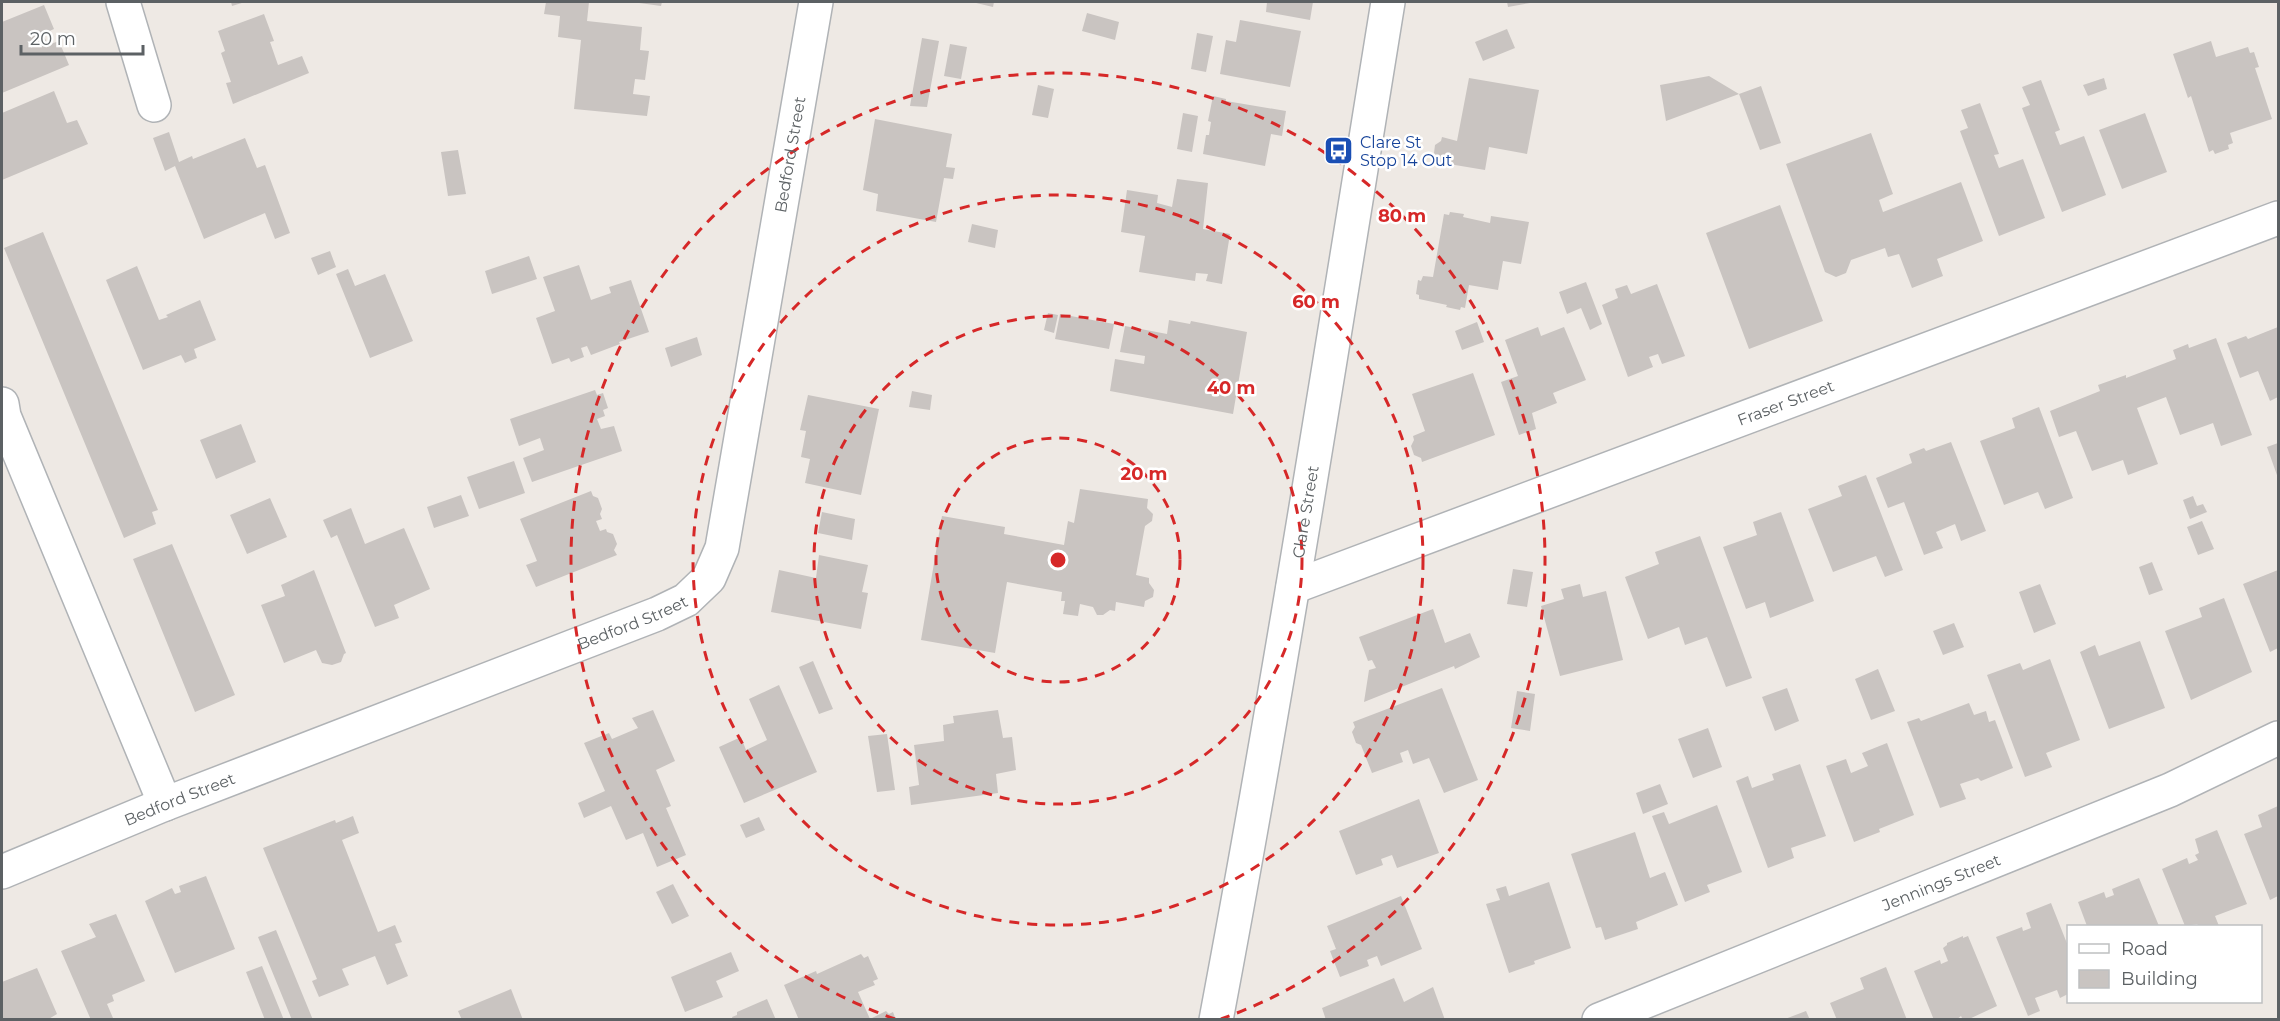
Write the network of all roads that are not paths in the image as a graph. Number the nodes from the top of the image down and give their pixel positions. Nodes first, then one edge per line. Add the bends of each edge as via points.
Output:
1 (123, 2) edge
2 (816, 2) edge
3 (1388, 2) edge
4 (154, 105) dead end
5 (2278, 218) edge
6 (2, 404) edge
7 (1293, 587) junction
8 (2278, 738) edge
9 (165, 804) junction
10 (2, 872) edge
11 (1216, 1020) edge
12 (1599, 1020) edge

1 - 4 street
2 - 9 street, Bedford Street via 722,548 709,578 686,600 657,614
3 - 7 street, Clare Street
5 - 7 street, Fraser Street
6 - 9 street
7 - 11 street, Clare Street
8 - 12 street, Jennings Street via 2170,790
9 - 10 street, Bedford Street

